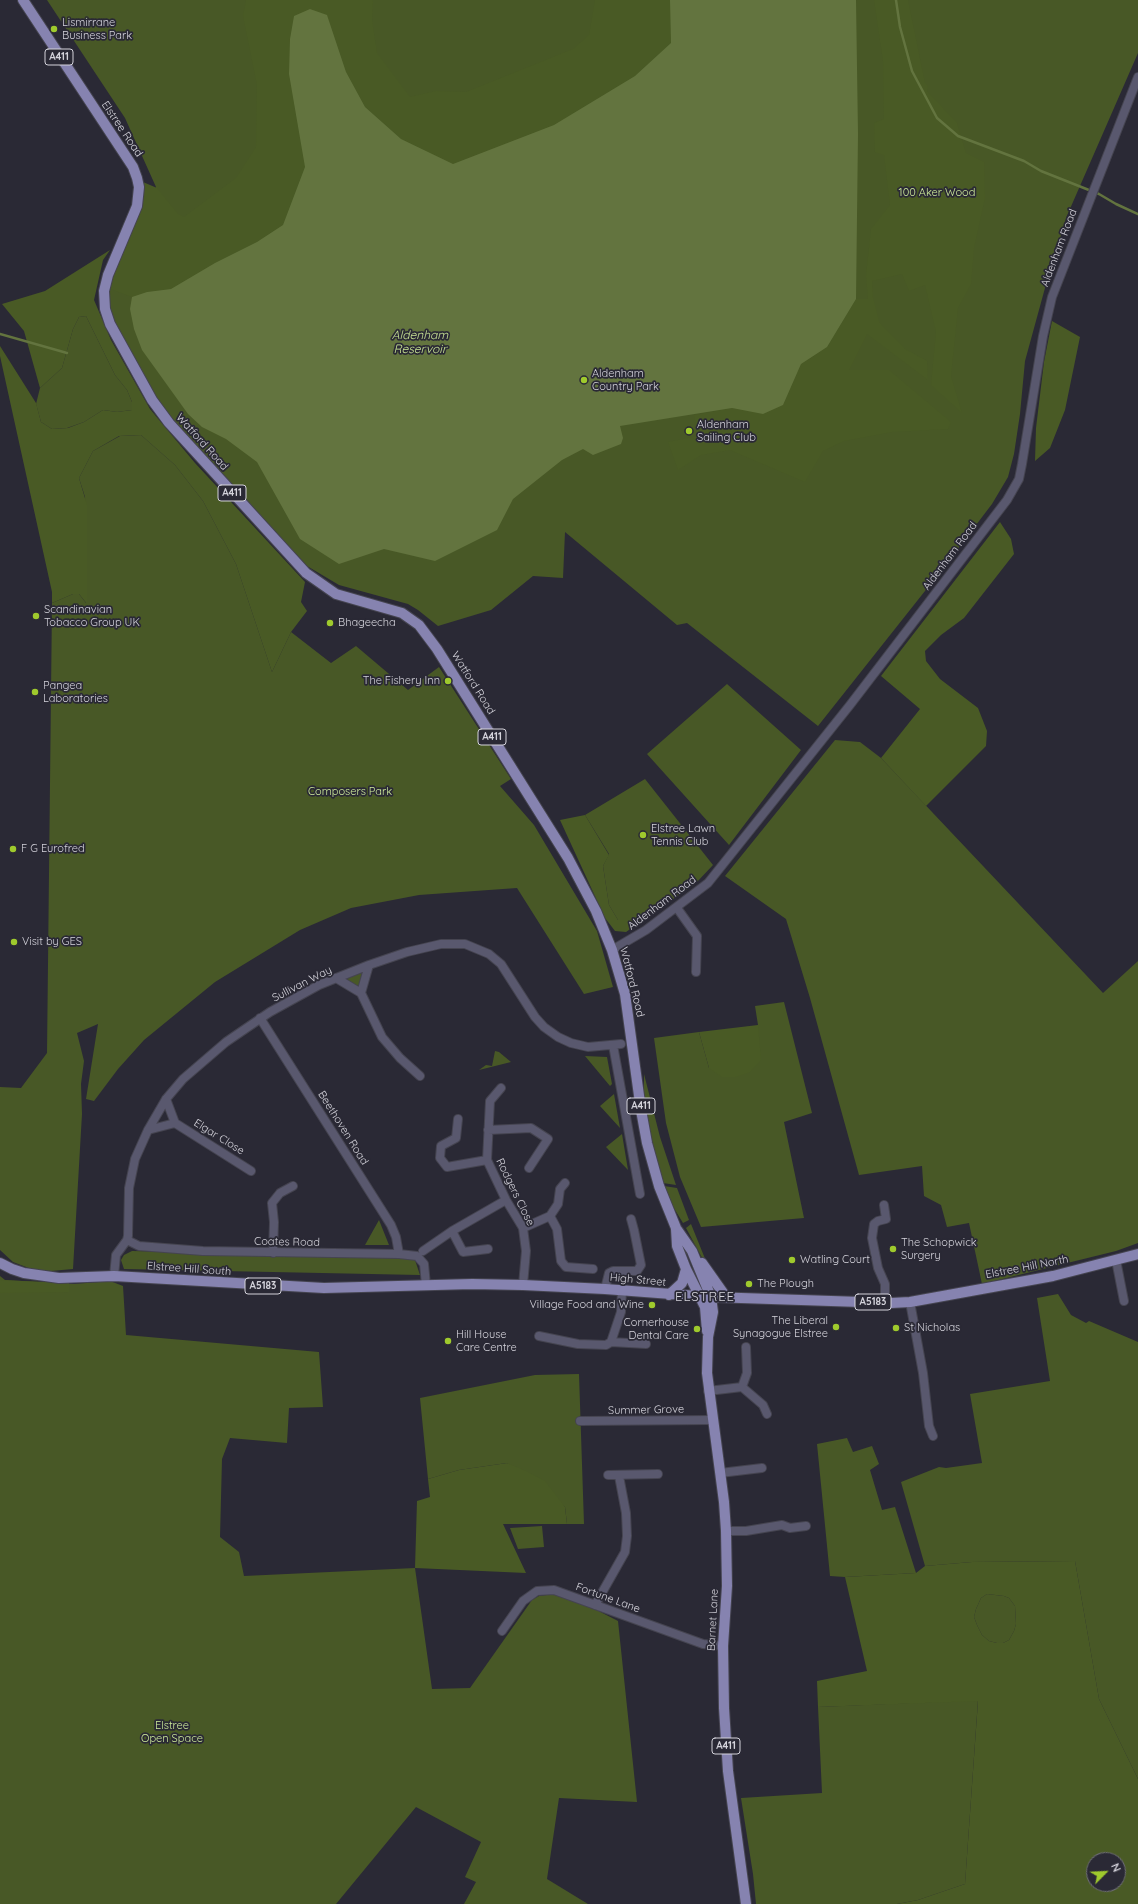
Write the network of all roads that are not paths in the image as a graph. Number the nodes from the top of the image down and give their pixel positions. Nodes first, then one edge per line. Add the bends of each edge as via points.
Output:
1 (23, 0) edge
2 (1138, 77) edge
3 (105, 309) joint
4 (677, 908) junction
5 (612, 950) junction
6 (369, 965) junction
7 (696, 972) dead end
8 (336, 978) junction
9 (361, 993) junction
10 (260, 1018) junction
11 (420, 1076) dead end
12 (501, 1088) dead end
13 (166, 1099) junction
14 (458, 1119) dead end
15 (175, 1123) junction
16 (148, 1130) junction
17 (488, 1130) junction
18 (487, 1160) junction
19 (529, 1168) dead end
20 (251, 1171) dead end
21 (565, 1183) dead end
22 (292, 1186) dead end
23 (640, 1194) dead end
24 (506, 1200) junction
25 (884, 1205) dead end
26 (550, 1216) junction
27 (630, 1219) dead end
28 (523, 1228) junction
29 (676, 1228) junction
30 (452, 1231) junction
31 (127, 1240) junction
32 (488, 1249) dead end
33 (423, 1251) dead end
34 (692, 1251) junction
35 (273, 1253) junction
36 (399, 1254) junction
37 (1138, 1254) edge
38 (1116, 1260) junction
39 (0, 1262) edge
40 (593, 1269) dead end
41 (686, 1269) junction
42 (114, 1276) junction
43 (450, 1284) joint
44 (426, 1285) junction
45 (523, 1285) junction
46 (605, 1289) junction
47 (622, 1290) junction
48 (670, 1295) junction
49 (942, 1295) joint
50 (699, 1296) junction
51 (711, 1297) junction
52 (726, 1297) junction
53 (1124, 1301) dead end
54 (910, 1302) junction
55 (886, 1303) junction
56 (539, 1336) dead end
57 (708, 1337) junction
58 (609, 1344) junction
59 (646, 1344) dead end
60 (746, 1347) dead end
61 (742, 1387) junction
62 (708, 1391) junction
63 (767, 1414) dead end
64 (712, 1420) junction
65 (580, 1421) dead end
66 (933, 1436) dead end
67 (762, 1468) dead end
68 (720, 1473) junction
69 (658, 1474) dead end
70 (608, 1475) dead end
71 (619, 1476) junction
72 (806, 1526) dead end
73 (726, 1531) junction
74 (595, 1605) junction
75 (502, 1631) dead end
76 (723, 1646) junction
77 (746, 1904) edge

1 - 3 main road, Elstree Road / A411 via 133,167 137,178 137,206 108,276 104,291
2 - 4 street, Aldenham Road via 1052,297 1019,479 1007,500 850,705 708,882
3 - 5 main road, Watford Road / A411 via 128,358 152,400 169,423 306,573 336,594 402,612 419,625 437,649 568,858 596,911
4 - 5 street, Aldenham Road
4 - 7 street via 697,936
5 - 29 main road, Watford Road / A411 via 626,1001 647,1143 659,1186
6 - 8 street, Sullivan Way
6 - 9 street
6 - 23 street, Sullivan Way via 441,944 453,943 476,948 501,964 544,1027 571,1043 588,1047 617,1044
8 - 9 street
8 - 10 street, Sullivan Way
9 - 11 street via 382,1037
10 - 13 street, Sullivan Way via 202,1061 182,1079
10 - 36 street, Beethoven Road via 391,1225
12 - 17 street, Rodgers Close via 490,1101
13 - 15 street
13 - 16 street, Sullivan Way
14 - 18 street via 456,1138 441,1146 440,1158 447,1167
15 - 16 street
15 - 20 street, Elgar Close
16 - 31 street, Sullivan Way via 135,1159 129,1188
17 - 18 street, Rodgers Close
17 - 19 street via 531,1128 548,1139
18 - 24 street, Rodgers Close
21 - 26 street via 560,1189 558,1204
22 - 35 street via 280,1193 272,1203
24 - 28 street, Rodgers Close
24 - 30 street
25 - 55 street via 886,1219 874,1224 872,1238 878,1268 885,1284
26 - 28 street
26 - 40 street via 557,1229 561,1261 566,1267
27 - 46 street via 641,1265 636,1271 609,1273
28 - 45 street, Rodgers Close via 526,1251
29 - 34 main road, Watford Road
29 - 41 main road, Watford Road via 677,1246
30 - 32 street via 463,1252
30 - 33 street
31 - 35 street, Coates Road via 139,1246
31 - 42 street via 116,1255
34 - 51 main road, Watford Road
34 - 52 main road
35 - 36 street, Coates Road
36 - 44 street, Coates Road via 417,1256 421,1260
37 - 38 main road, Elstree Hill North / A5183
38 - 49 main road, Elstree Hill North / A5183 via 1053,1276
38 - 53 street
39 - 42 main road, Elstree Hill South / A5183 via 12,1269 42,1276
41 - 48 main road via 682,1283
41 - 50 main road, Watford Road
42 - 44 main road, Elstree Hill South / A5183 via 293,1288
43 - 44 main road, Elstree Hill South / A5183
43 - 45 main road, High Street / A5183
45 - 46 main road, High Street / A5183
46 - 47 main road, High Street / A5183
47 - 48 main road, High Street / A5183
47 - 58 street via 621,1312
48 - 50 main road, High Street / A5183
49 - 54 main road, High Street / A5183
50 - 51 main road, High Street / A5183
50 - 57 main road, Barnet Lane / A411 via 705,1307
51 - 52 main road, High Street / A5183
51 - 57 main road, Barnet Lane / A411 via 713,1312
52 - 55 main road, High Street / A5183
54 - 55 main road, High Street / A5183
54 - 66 street via 923,1373 929,1426
56 - 58 street via 578,1344
57 - 62 main road, Barnet Lane / A411
58 - 59 street
60 - 61 street via 747,1373
61 - 62 street
61 - 63 street via 762,1405
62 - 64 main road, Barnet Lane / A411
64 - 65 street, Summer Grove
64 - 68 main road, Barnet Lane / A411
67 - 68 street
68 - 73 main road, Barnet Lane / A411
69 - 71 street
70 - 71 street
71 - 74 street via 626,1513 625,1552
72 - 73 street via 790,1528 782,1525 746,1531
73 - 76 main road, Barnet Lane / A411 via 727,1586
74 - 75 street, Fortune Lane via 554,1590 537,1591 523,1601
74 - 76 street, Fortune Lane via 703,1644
76 - 77 main road, Barnet Lane / A411 via 728,1771

